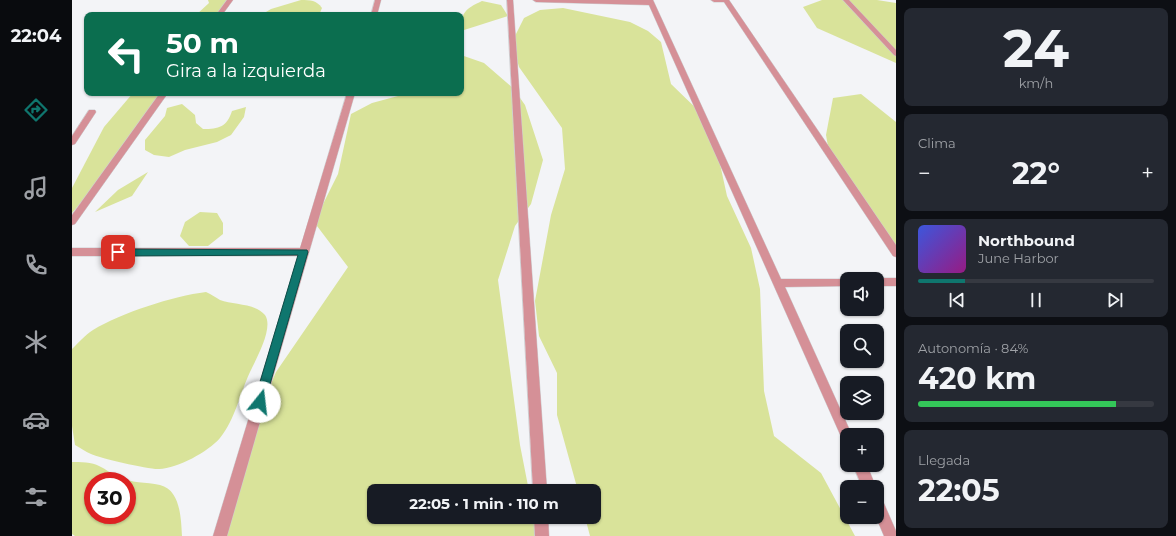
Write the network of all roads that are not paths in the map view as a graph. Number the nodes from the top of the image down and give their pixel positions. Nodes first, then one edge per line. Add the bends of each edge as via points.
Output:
1 (230, 0) edge
2 (378, 0) edge
3 (510, 0) edge
4 (536, 0) edge
5 (714, 0) edge
6 (726, 0) edge
7 (846, 0) edge
8 (651, 1) edge
9 (221, 12) edge
10 (375, 12) edge
11 (896, 54) edge
12 (162, 96) edge
13 (350, 96) edge
14 (92, 112) dead end
15 (72, 142) edge
16 (72, 222) edge
17 (72, 252) edge
18 (304, 252) junction
19 (896, 253) edge
20 (840, 282) edge
21 (884, 282) edge
22 (896, 282) edge
23 (778, 283) junction
24 (843, 428) edge
25 (540, 484) edge
26 (884, 520) edge
27 (541, 524) edge
28 (220, 536) edge
29 (542, 536) edge
30 (891, 536) edge

1 - 9 street
2 - 10 street
3 - 25 street
4 - 8 street
5 - 6 street
6 - 19 street
7 - 11 street
8 - 23 street
12 - 16 street
13 - 18 street
14 - 15 street
17 - 18 street
18 - 28 street
20 - 23 street
21 - 22 street
23 - 24 street
26 - 30 street
27 - 29 street

